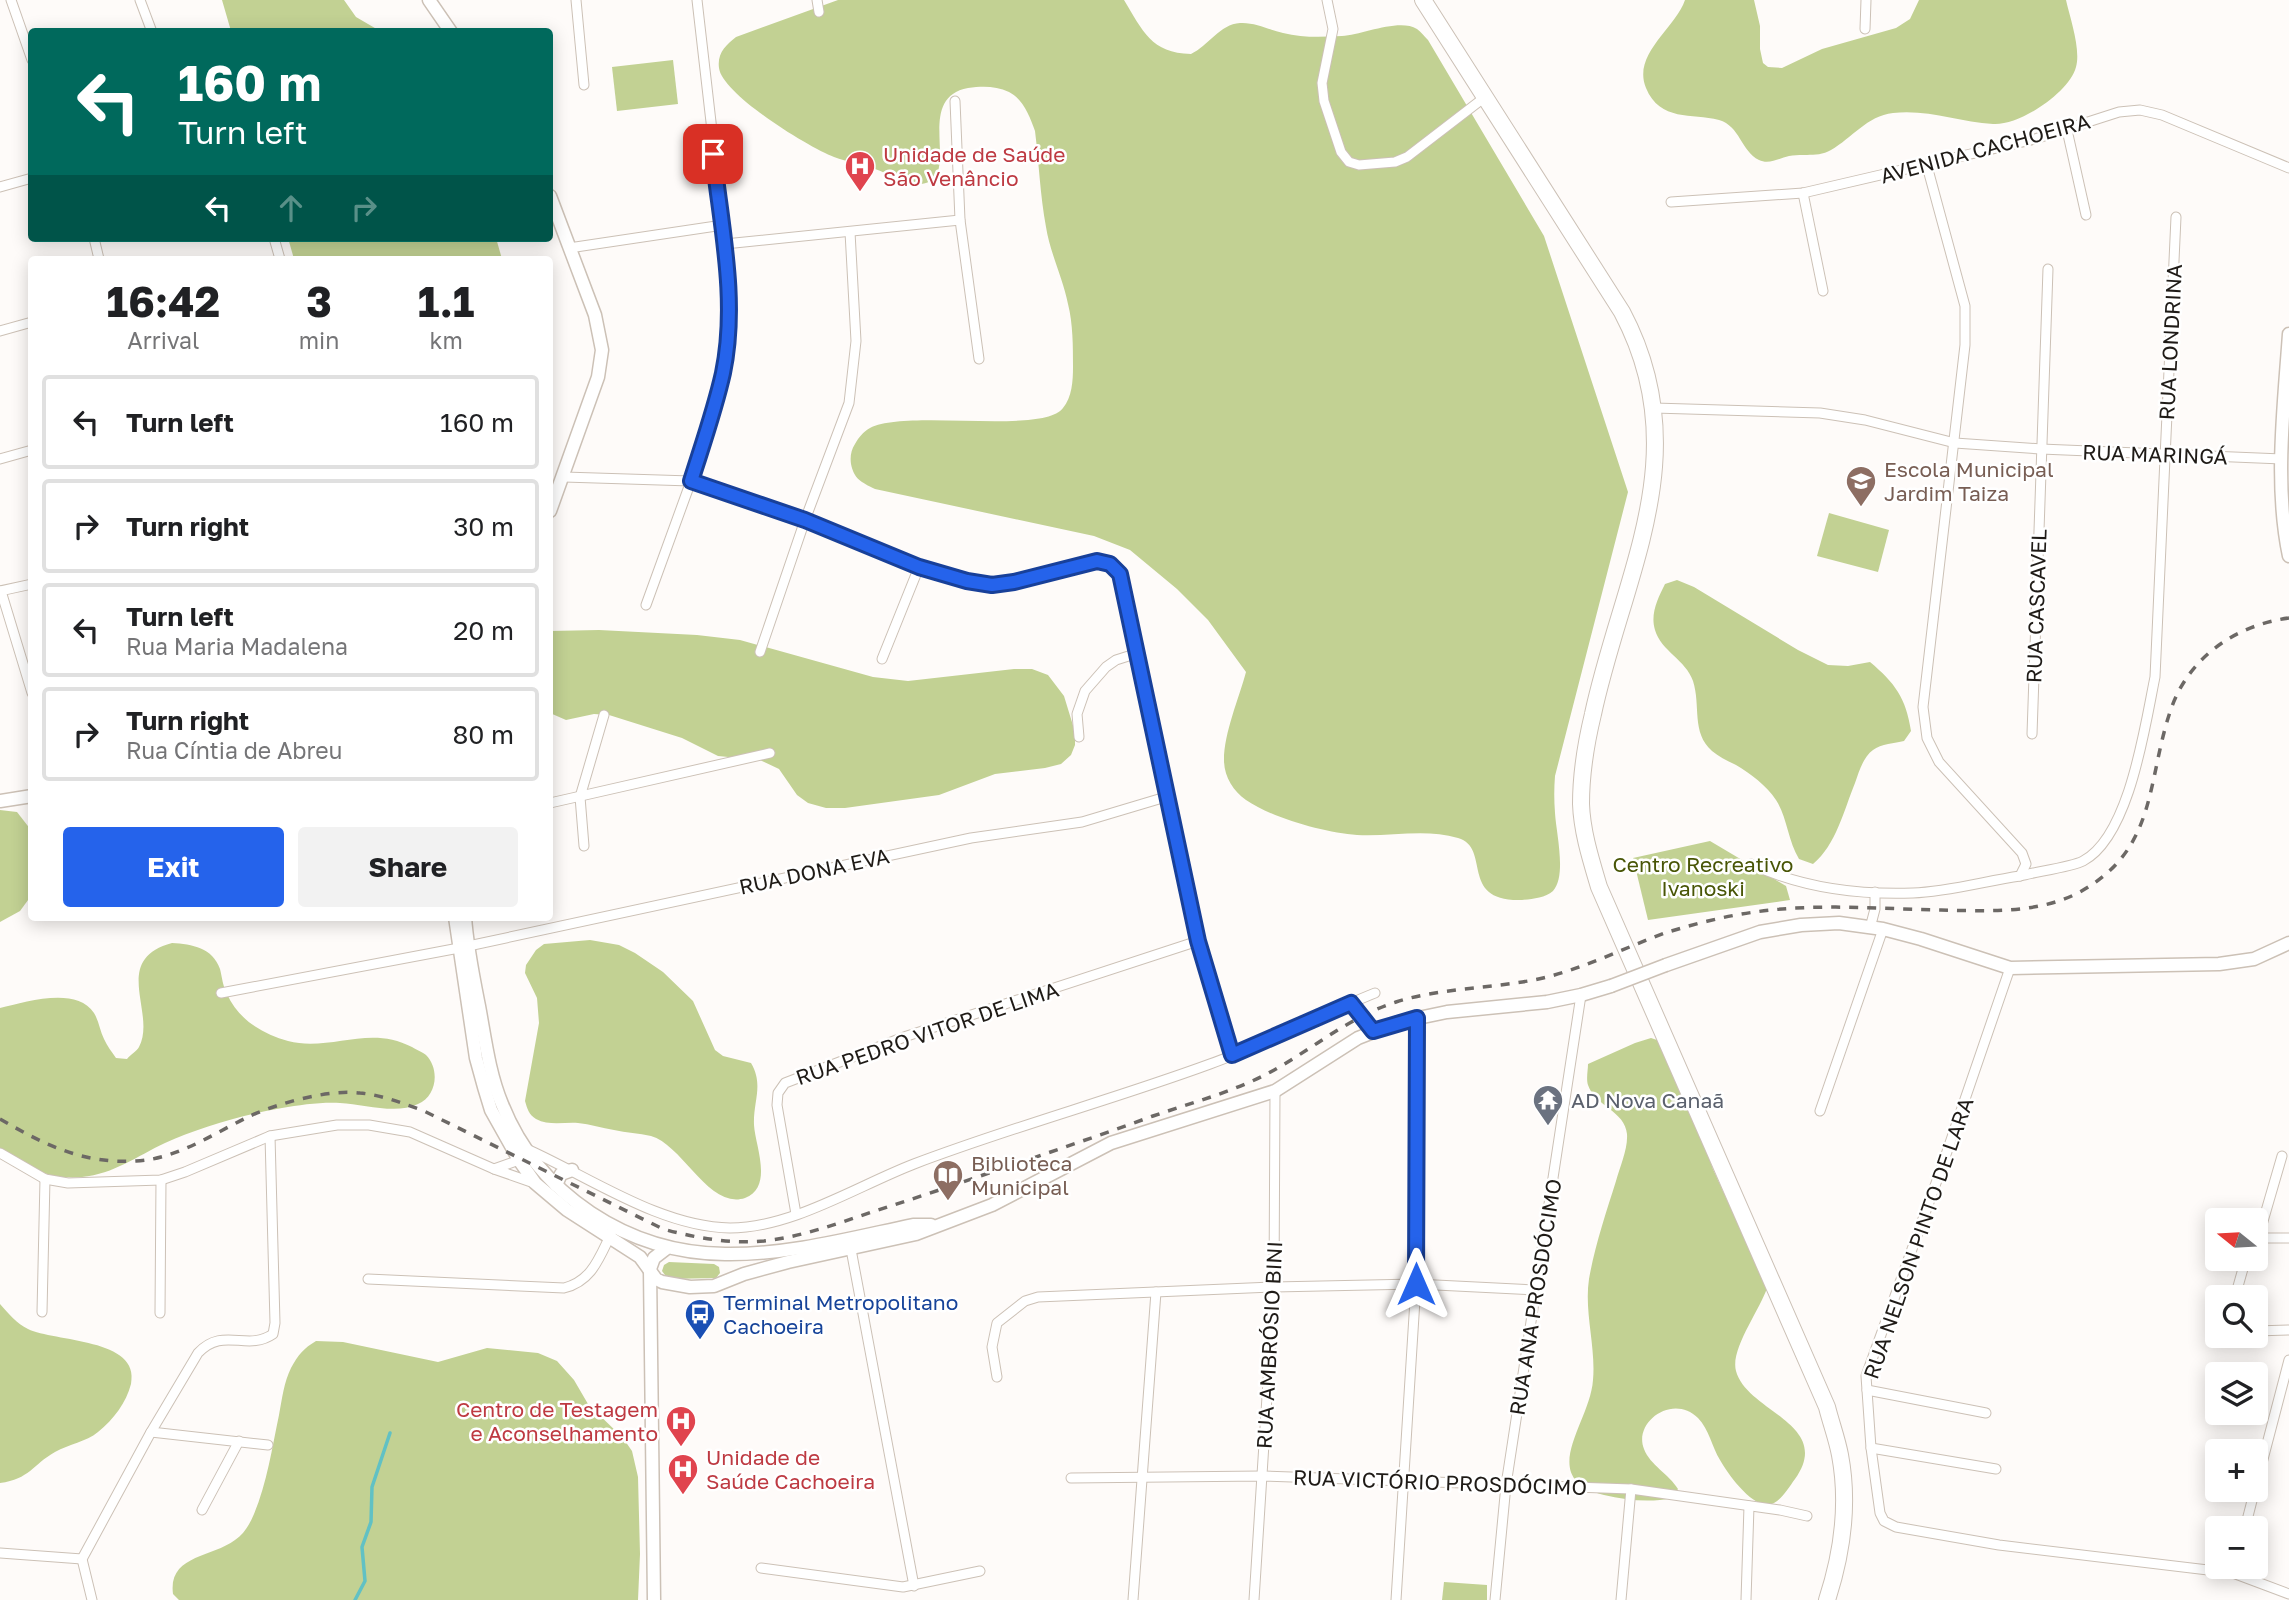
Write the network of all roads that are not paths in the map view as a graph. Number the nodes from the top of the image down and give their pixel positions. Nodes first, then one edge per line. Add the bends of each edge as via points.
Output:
1 (11, 0) edge
2 (140, 0) edge
3 (429, 0) edge
4 (576, 0) edge
5 (697, 0) edge
6 (817, 0) edge
7 (1327, 0) edge
8 (1423, 0) edge
9 (1866, 0) edge
10 (818, 12) dead end
11 (150, 28) edge
12 (448, 28) edge
13 (1865, 29) dead end
14 (28, 49) edge
15 (584, 85) dead end
16 (1485, 97) junction
17 (955, 101) dead end
18 (2067, 130) junction
19 (1927, 166) junction
20 (2289, 168) edge
21 (28, 179) edge
22 (0, 187) edge
23 (1803, 193) junction
24 (1671, 202) dead end
25 (553, 204) edge
26 (2086, 215) dead end
27 (2176, 217) dead end
28 (960, 220) junction
29 (723, 225) junction
30 (850, 232) junction
31 (725, 244) junction
32 (569, 248) junction
33 (2048, 269) dead end
34 (1823, 291) dead end
35 (28, 323) edge
36 (0, 331) edge
37 (2289, 334) edge
38 (979, 359) dead end
39 (1654, 408) junction
40 (1955, 443) junction
41 (2041, 449) junction
42 (28, 451) edge
43 (2164, 454) junction
44 (0, 459) edge
45 (2282, 459) junction
46 (564, 477) junction
47 (691, 481) junction
48 (553, 504) edge
49 (805, 520) junction
50 (2289, 556) edge
51 (919, 567) junction
52 (28, 585) edge
53 (1, 591) edge
54 (646, 605) dead end
55 (760, 652) dead end
56 (1138, 653) junction
57 (883, 659) dead end
58 (28, 680) edge
59 (604, 715) dead end
60 (2032, 734) dead end
61 (1079, 737) dead end
62 (770, 753) dead end
63 (1169, 796) junction
64 (28, 797) edge
65 (580, 797) junction
66 (0, 801) edge
67 (553, 802) edge
68 (584, 846) dead end
69 (1751, 863) dead end
70 (2020, 876) junction
71 (1875, 891) junction
72 (456, 921) edge
73 (465, 921) edge
74 (1877, 929) junction
75 (1198, 941) junction
76 (2289, 943) edge
77 (463, 947) junction
78 (2010, 968) junction
79 (221, 993) dead end
80 (1375, 993) dead end
81 (1581, 995) junction
82 (1351, 1003) junction
83 (1417, 1018) junction
84 (1373, 1031) junction
85 (1232, 1055) junction
86 (1275, 1091) junction
87 (1820, 1111) dead end
88 (270, 1136) junction
89 (0, 1153) edge
90 (525, 1156) junction
91 (2282, 1156) dead end
92 (494, 1169) junction
93 (572, 1170) junction
94 (45, 1179) junction
95 (161, 1180) junction
96 (535, 1183) junction
97 (556, 1185) junction
98 (796, 1214) junction
99 (611, 1232) junction
100 (2289, 1238) edge
101 (850, 1243) junction
102 (667, 1248) junction
103 (723, 1254) junction
104 (650, 1269) junction
105 (368, 1279) dead end
106 (662, 1282) junction
107 (723, 1282) junction
108 (1416, 1284) junction
109 (1273, 1287) junction
110 (1536, 1290) junction
111 (1156, 1292) junction
112 (649, 1303) junction
113 (42, 1312) dead end
114 (160, 1313) dead end
115 (2289, 1330) edge
116 (2268, 1331) edge
117 (2289, 1360) edge
118 (998, 1377) dead end
119 (1867, 1390) junction
120 (1986, 1413) dead end
121 (151, 1432) junction
122 (2268, 1439) edge
123 (239, 1441) junction
124 (268, 1445) dead end
125 (1871, 1448) junction
126 (1996, 1469) dead end
127 (1262, 1476) junction
128 (1071, 1478) dead end
129 (1141, 1478) junction
130 (1404, 1480) junction
131 (1506, 1485) junction
132 (1631, 1489) junction
133 (1749, 1506) junction
134 (202, 1510) dead end
135 (1807, 1516) dead end
136 (0, 1553) edge
137 (82, 1559) junction
138 (2205, 1567) edge
139 (761, 1568) dead end
140 (980, 1571) dead end
141 (2255, 1579) edge
142 (914, 1586) junction
143 (2289, 1594) edge
144 (92, 1600) edge
145 (654, 1600) edge
146 (1133, 1600) edge
147 (1254, 1600) edge
148 (1396, 1600) edge
149 (1495, 1600) edge
150 (1620, 1600) edge
151 (1746, 1600) edge
152 (1827, 1600) edge

1 - 14 street
2 - 11 street
3 - 12 main road
4 - 15 street
5 - 29 street
6 - 10 street
7 - 16 street via 1333,29 1322,83 1324,101 1341,152 1349,162 1395,162 1408,157
8 - 16 highway
9 - 13 street
16 - 39 highway via 1622,312 1634,335
17 - 28 street
18 - 19 street, AVENIDA CACHOEIRA
18 - 20 street, AVENIDA CACHOEIRA via 2119,111 2140,110
18 - 26 street
19 - 23 street, AVENIDA CACHOEIRA
19 - 40 street via 1965,306
21 - 22 street
23 - 24 street, AVENIDA CACHOEIRA
23 - 34 street
25 - 32 main road
27 - 43 street, RUA LONDRINA
28 - 30 street
28 - 38 street
29 - 31 street
29 - 32 street
30 - 31 street
30 - 49 street via 856,341 849,403
31 - 47 street via 729,327 723,373
32 - 46 main road via 595,314 602,350 598,377
33 - 41 street, RUA CASCAVEL
35 - 36 street
37 - 45 main road
39 - 40 street, RUA MARINGÁ via 1820,413
39 - 152 highway via 1656,463 1651,504 1603,666 1586,747 1581,804 1587,849 1614,924 1827,1407 1840,1454 1845,1506
40 - 41 street, RUA MARINGÁ
40 - 70 street via 1923,706 1927,738 1939,762 2022,853 2026,864
41 - 43 street, RUA MARINGÁ
41 - 60 street, RUA CASCAVEL
42 - 44 street
43 - 45 street, RUA MARINGÁ
43 - 70 street, RUA LONDRINA via 2155,677 2129,794 2109,837 2084,861
45 - 50 main road
46 - 47 street
46 - 48 main road
47 - 49 street
47 - 54 street
49 - 51 street
49 - 55 street
51 - 56 street via 992,585 1097,561 1110,564 1120,574
51 - 57 street
52 - 53 street
53 - 58 street
56 - 61 street via 1106,667 1085,691 1077,713
56 - 63 street
59 - 65 street
62 - 65 street
63 - 75 street
63 - 77 street, RUA DONA EVA via 1082,822 971,838
64 - 66 main road
65 - 67 street
65 - 68 street
69 - 71 street, RUA LONDRINA via 1802,884
70 - 71 street, RUA LONDRINA via 1914,893
71 - 74 street
72 - 77 main road
73 - 77 main road
74 - 78 main road
74 - 81 main road, bridge via 1839,923 1760,933
74 - 87 street
75 - 85 street
75 - 98 street, RUA PEDRO VITOR DE LIMA via 908,1036 785,1083 777,1105
76 - 78 main road via 2255,959 2219,964
77 - 79 street, RUA DONA EVA
77 - 90 main road via 476,1058 484,1087 491,1110
78 - 119 street, RUA NELSON PINTO DE LARA via 1866,1376
80 - 82 street
81 - 83 main road
81 - 110 street, RUA ANA PROSDÓCIMO
82 - 84 street
82 - 85 street
83 - 84 main road
83 - 108 street
84 - 86 main road
85 - 98 street via 971,1143
86 - 101 main road via 1111,1143 992,1205 935,1226 913,1224
86 - 109 street, RUA AMBRÓSIO BINI
88 - 92 street via 337,1125 369,1125 410,1132
88 - 95 street
88 - 121 street via 273,1334 263,1341 208,1343
89 - 94 street
90 - 92 street
90 - 93 street
90 - 96 main road
90 - 97 main road
91 - 100 street via 2259,1235
92 - 96 street
93 - 97 main road via 561,1174
93 - 98 street via 675,1219 701,1225 731,1228
94 - 95 street via 68,1183
94 - 113 street
95 - 114 street
96 - 99 main road via 567,1210
97 - 99 main road
99 - 102 main road
99 - 104 main road
99 - 105 street via 589,1274 579,1284 564,1288
101 - 103 main road
101 - 107 main road
101 - 142 street
102 - 103 main road
102 - 104 main road via 656,1254
103 - 107 main road via 730,1267
104 - 106 main road
104 - 112 main road
106 - 107 main road via 690,1287
106 - 112 main road
108 - 109 street
108 - 110 street
108 - 130 street
109 - 111 street
109 - 127 street, RUA AMBRÓSIO BINI
110 - 131 street, RUA ANA PROSDÓCIMO
111 - 118 street via 1025,1301 997,1323 992,1348
111 - 129 street
112 - 145 main road
115 - 116 street
117 - 122 street
119 - 120 street
119 - 125 street, RUA NELSON PINTO DE LARA
121 - 123 street
121 - 137 street
123 - 124 street
123 - 134 street
125 - 126 street
125 - 138 street, RUA NELSON PINTO DE LARA via 1880,1513 1896,1527 1999,1545
127 - 129 street, RUA VICTÓRIO PROSDÓCIMO
127 - 130 street, RUA VICTÓRIO PROSDÓCIMO
127 - 147 street, RUA AMBRÓSIO BINI
128 - 129 street, RUA VICTÓRIO PROSDÓCIMO
129 - 146 street
130 - 131 street, RUA VICTÓRIO PROSDÓCIMO
130 - 148 street
131 - 132 street, RUA VICTÓRIO PROSDÓCIMO
131 - 149 street, RUA ANA PROSDÓCIMO
132 - 133 street, RUA VICTÓRIO PROSDÓCIMO
132 - 150 street
133 - 135 street, RUA VICTÓRIO PROSDÓCIMO
133 - 151 street
136 - 137 street
137 - 144 street
139 - 142 street
140 - 142 street
141 - 143 street

